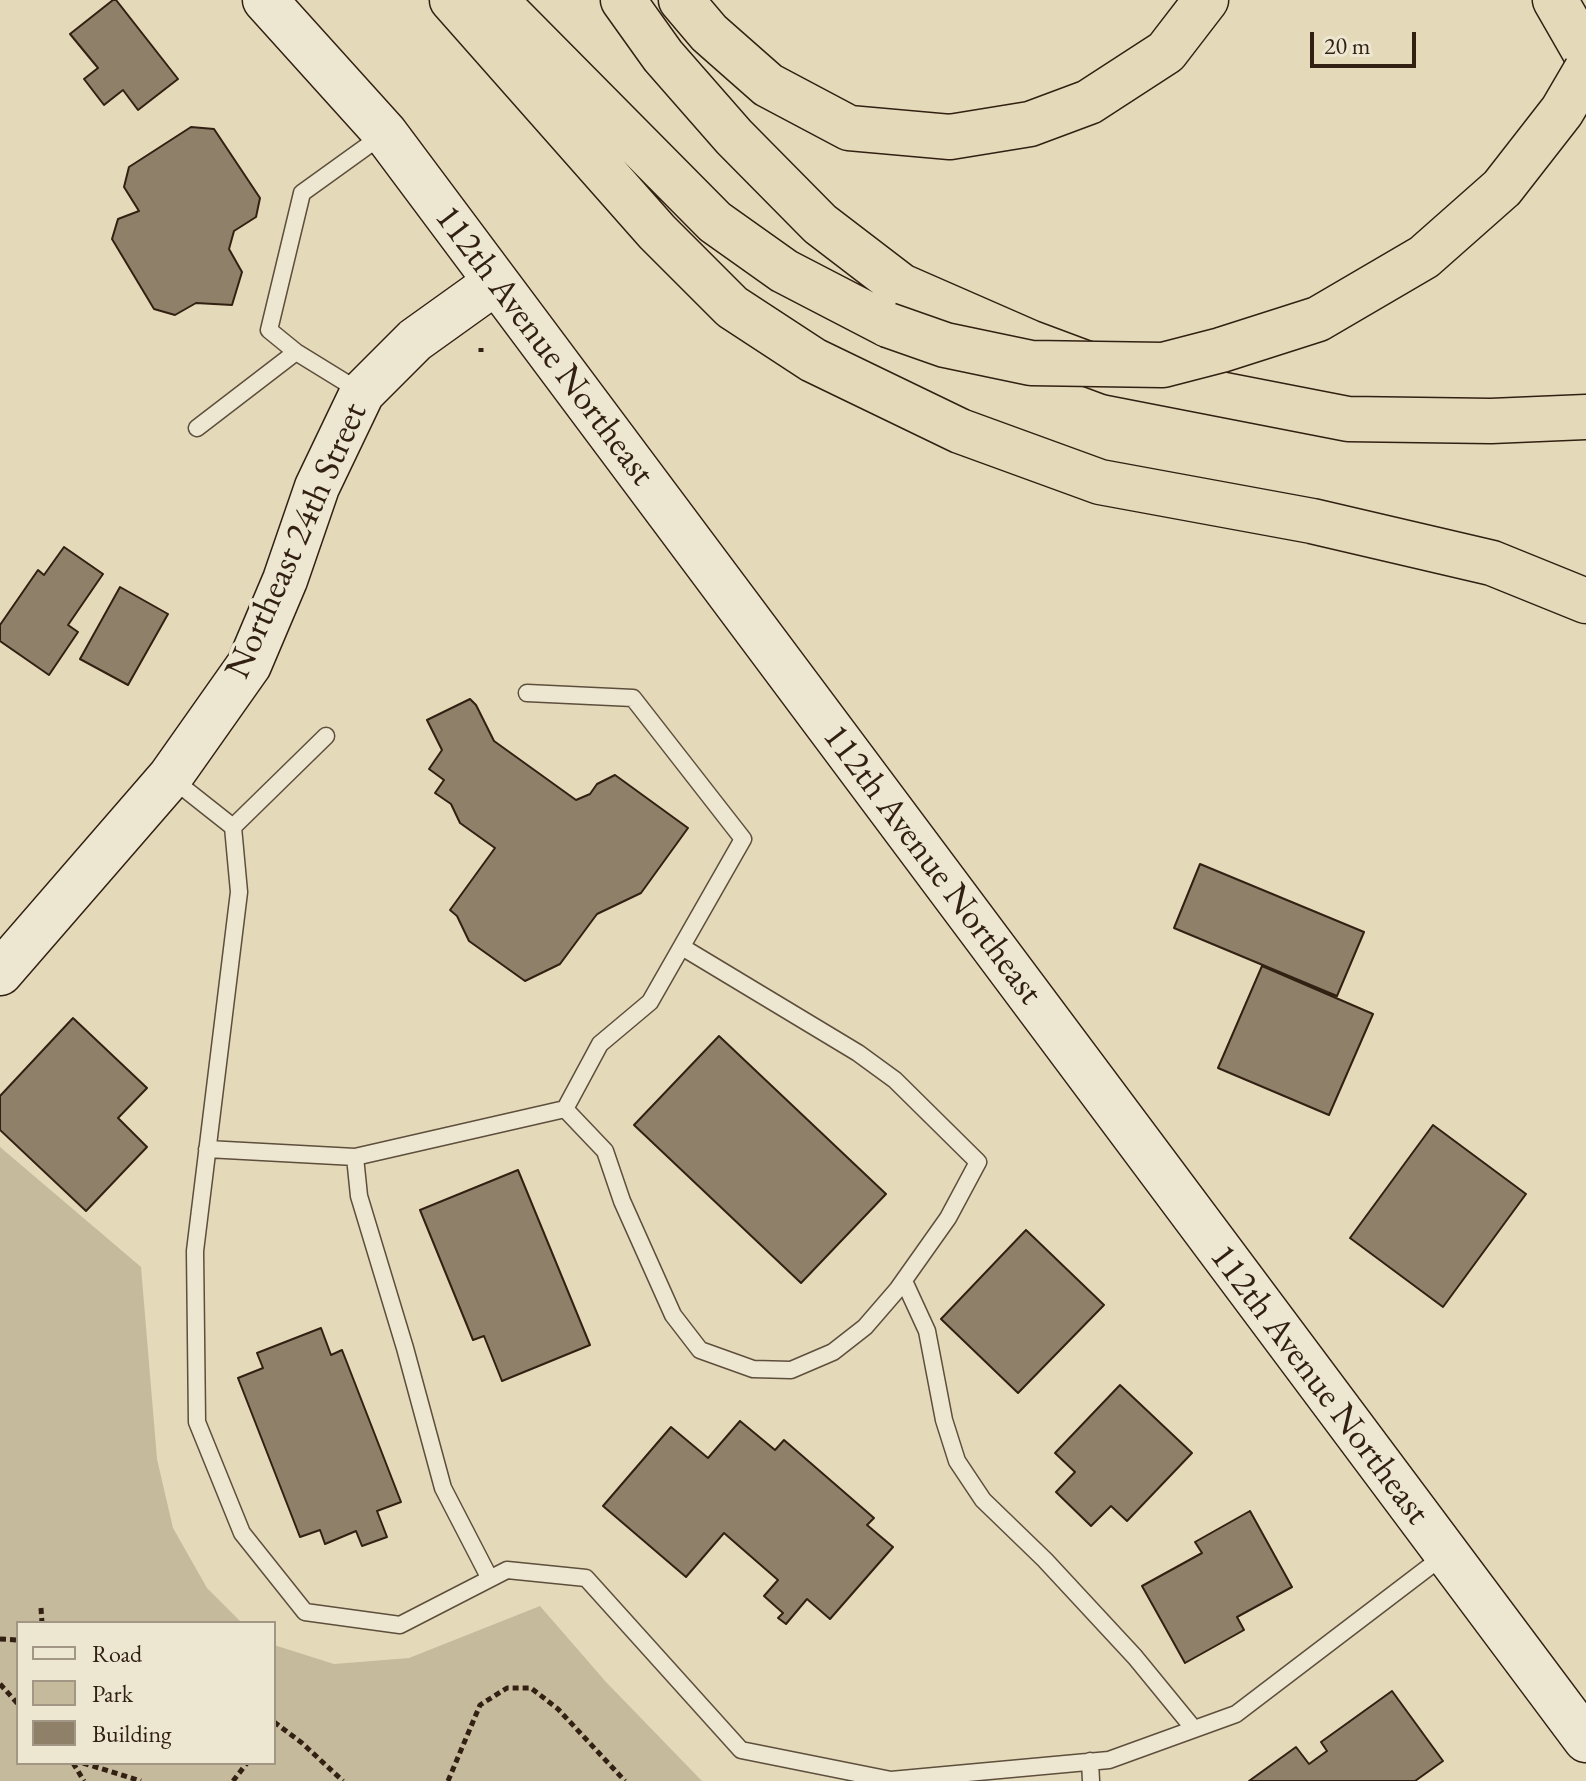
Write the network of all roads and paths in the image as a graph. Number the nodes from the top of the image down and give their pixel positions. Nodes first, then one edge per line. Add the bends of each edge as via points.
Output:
1 (265, 0) edge
2 (452, 0) edge
3 (495, 0) edge
4 (623, 0) edge
5 (681, 0) edge
6 (1206, 0) edge
7 (1555, 0) edge
8 (1586, 54) edge
9 (1586, 70) edge
10 (385, 133) junction
11 (496, 282) junction
12 (296, 352) junction
13 (362, 393) junction
14 (1586, 417) edge
15 (197, 428) dead end
16 (1586, 601) edge
17 (527, 693) dead end
18 (326, 736) dead end
19 (170, 777) junction
20 (233, 827) junction
21 (682, 947) junction
22 (0, 973) edge
23 (565, 1109) junction
24 (207, 1149) junction
25 (355, 1157) junction
26 (904, 1281) junction
27 (1446, 1554) junction
28 (489, 1577) junction
29 (41, 1608) dead end
30 (42, 1621) edge
31 (0, 1684) edge
32 (16, 1702) edge
33 (276, 1724) edge
34 (1194, 1729) junction
35 (1585, 1738) edge
36 (1090, 1761) junction
37 (89, 1765) edge
38 (245, 1765) edge
39 (141, 1781) edge
40 (233, 1781) edge
41 (343, 1781) edge
42 (448, 1781) edge
43 (625, 1781) edge
44 (1091, 1781) edge

1 - 10 main road, 112th Avenue Northeast
2 - 16 highway via 657,232 732,307 813,360 960,431 1100,482 1312,521 1492,563
3 - 9 highway, bridge via 715,222 784,271 888,325 945,345 1031,363 1163,365 1318,319 1424,257 1502,188 1562,111
4 - 14 highway via 663,56 734,137 820,224 901,286 1029,342 1112,373 1348,419
5 - 6 highway via 709,33 768,85 849,128 950,137 1030,124 1089,102 1166,52
7 - 8 highway
10 - 11 main road, 112th Avenue Northeast
10 - 12 lane via 302,193 269,330
11 - 13 main road, Northeast 24th Street via 415,340
11 - 27 main road, 112th Avenue Northeast
12 - 13 lane
12 - 15 lane
13 - 19 main road, Northeast 24th Street via 317,487 249,665
17 - 21 lane via 633,698 743,839
18 - 20 lane
19 - 20 lane
19 - 22 main road, Northeast 24th Street
20 - 24 lane via 239,892
21 - 23 lane via 650,1002 600,1044
21 - 26 lane via 871,1062 978,1162 948,1218
23 - 25 lane
23 - 26 lane via 605,1151 673,1315 700,1350 753,1369 791,1370 833,1352 865,1327
24 - 25 lane
24 - 28 lane via 195,1251 197,1422 242,1533 305,1612 400,1625
25 - 28 lane via 359,1196 443,1488
26 - 34 lane via 927,1331 957,1461 983,1500 1135,1657
27 - 34 lane via 1236,1714
27 - 35 main road, 112th Avenue Northeast
28 - 36 lane via 507,1570 586,1578 741,1750 891,1780
29 - 30 path
31 - 32 path
33 - 41 path
34 - 36 lane via 1109,1760
36 - 44 lane
37 - 39 path
38 - 40 path
42 - 43 path via 480,1705 507,1688 531,1688 558,1709

